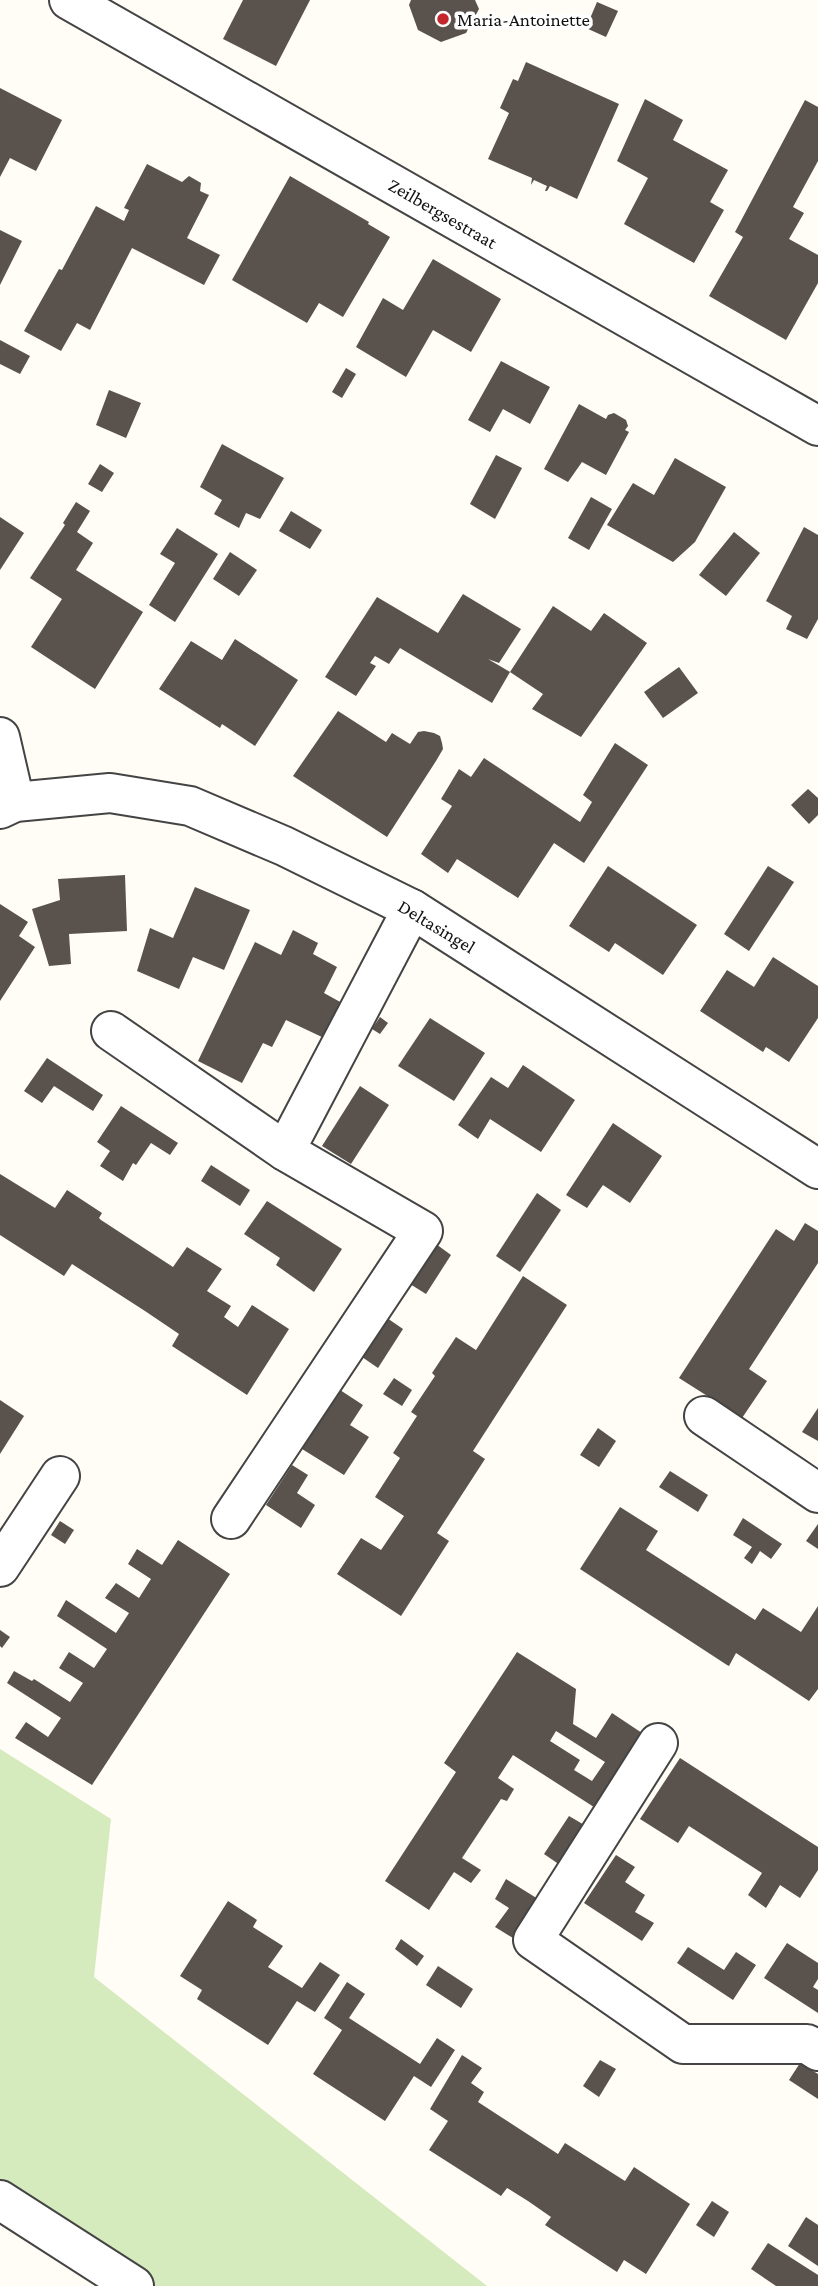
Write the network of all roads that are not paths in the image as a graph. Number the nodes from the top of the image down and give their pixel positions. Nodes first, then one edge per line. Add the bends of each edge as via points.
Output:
1 (69, 0) edge
2 (818, 426) edge
3 (0, 737) edge
4 (8, 805) edge
5 (412, 909) junction
6 (111, 1031) dead end
7 (285, 1151) junction
8 (818, 1169) edge
9 (704, 1416) dead end
10 (60, 1476) dead end
11 (818, 1493) edge
12 (231, 1519) dead end
13 (0, 1567) edge
14 (657, 1743) dead end
15 (818, 2051) edge
16 (0, 2200) edge
17 (134, 2286) edge

1 - 2 street, Zeilbergsestraat
3 - 4 street, Deltasingel
4 - 5 street, Deltasingel via 110,793 190,806
5 - 7 street
5 - 8 street, Deltasingel
6 - 7 street
7 - 12 street via 423,1231
9 - 11 street
10 - 13 street
14 - 15 street via 533,1940 683,2044 807,2044
16 - 17 street

